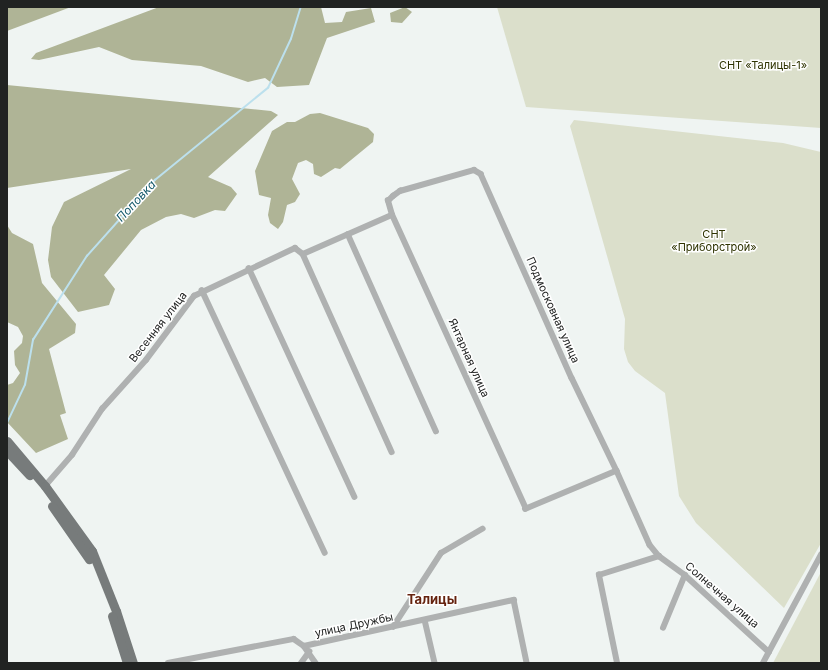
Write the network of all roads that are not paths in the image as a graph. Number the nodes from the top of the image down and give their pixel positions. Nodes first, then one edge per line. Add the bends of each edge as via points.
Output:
1 (392, 215) junction
2 (348, 234) junction
3 (303, 254) junction
4 (249, 268) junction
5 (202, 290) junction
6 (436, 431) dead end
7 (7, 441) edge
8 (7, 451) edge
9 (392, 452) dead end
10 (617, 471) junction
11 (45, 486) junction
12 (356, 497) dead end
13 (482, 529) dead end
14 (325, 553) dead end
15 (821, 555) edge
16 (659, 556) junction
17 (685, 575) junction
18 (425, 620) junction
19 (393, 627) junction
20 (663, 628) dead end
21 (304, 646) junction
22 (309, 652) junction
23 (769, 652) junction
24 (127, 663) edge
25 (134, 663) edge
26 (168, 663) edge
27 (301, 663) edge
28 (316, 663) edge
29 (435, 663) edge
30 (527, 663) edge
31 (617, 663) edge
32 (763, 663) edge

1 - 2 street
1 - 10 street, Янтарная улица via 526,509
1 - 10 street, Подмосковная улица via 388,201 400,191 478,170
2 - 3 street
2 - 6 street
3 - 4 street, Весенняя улица via 300,250 290,248
3 - 9 street
4 - 5 street, Весенняя улица
4 - 12 street
5 - 11 street, Весенняя улица via 184,307 146,360 102,410 72,455
5 - 14 street
7 - 11 main road
8 - 24 main road via 40,490 87,554
10 - 16 street, Подмосковная улица via 650,545
11 - 25 main road via 92,551
13 - 19 street via 441,553
15 - 23 street
16 - 17 street, Солнечная улица
16 - 31 street via 599,575
17 - 20 street
17 - 23 street, Солнечная улица
18 - 19 street, улица Дружбы
18 - 29 street
18 - 30 street, улица Дружбы via 514,600
19 - 21 street, улица Дружбы
21 - 22 street
21 - 26 street, улица Дружбы via 294,639
22 - 27 street
22 - 28 street
23 - 32 street

